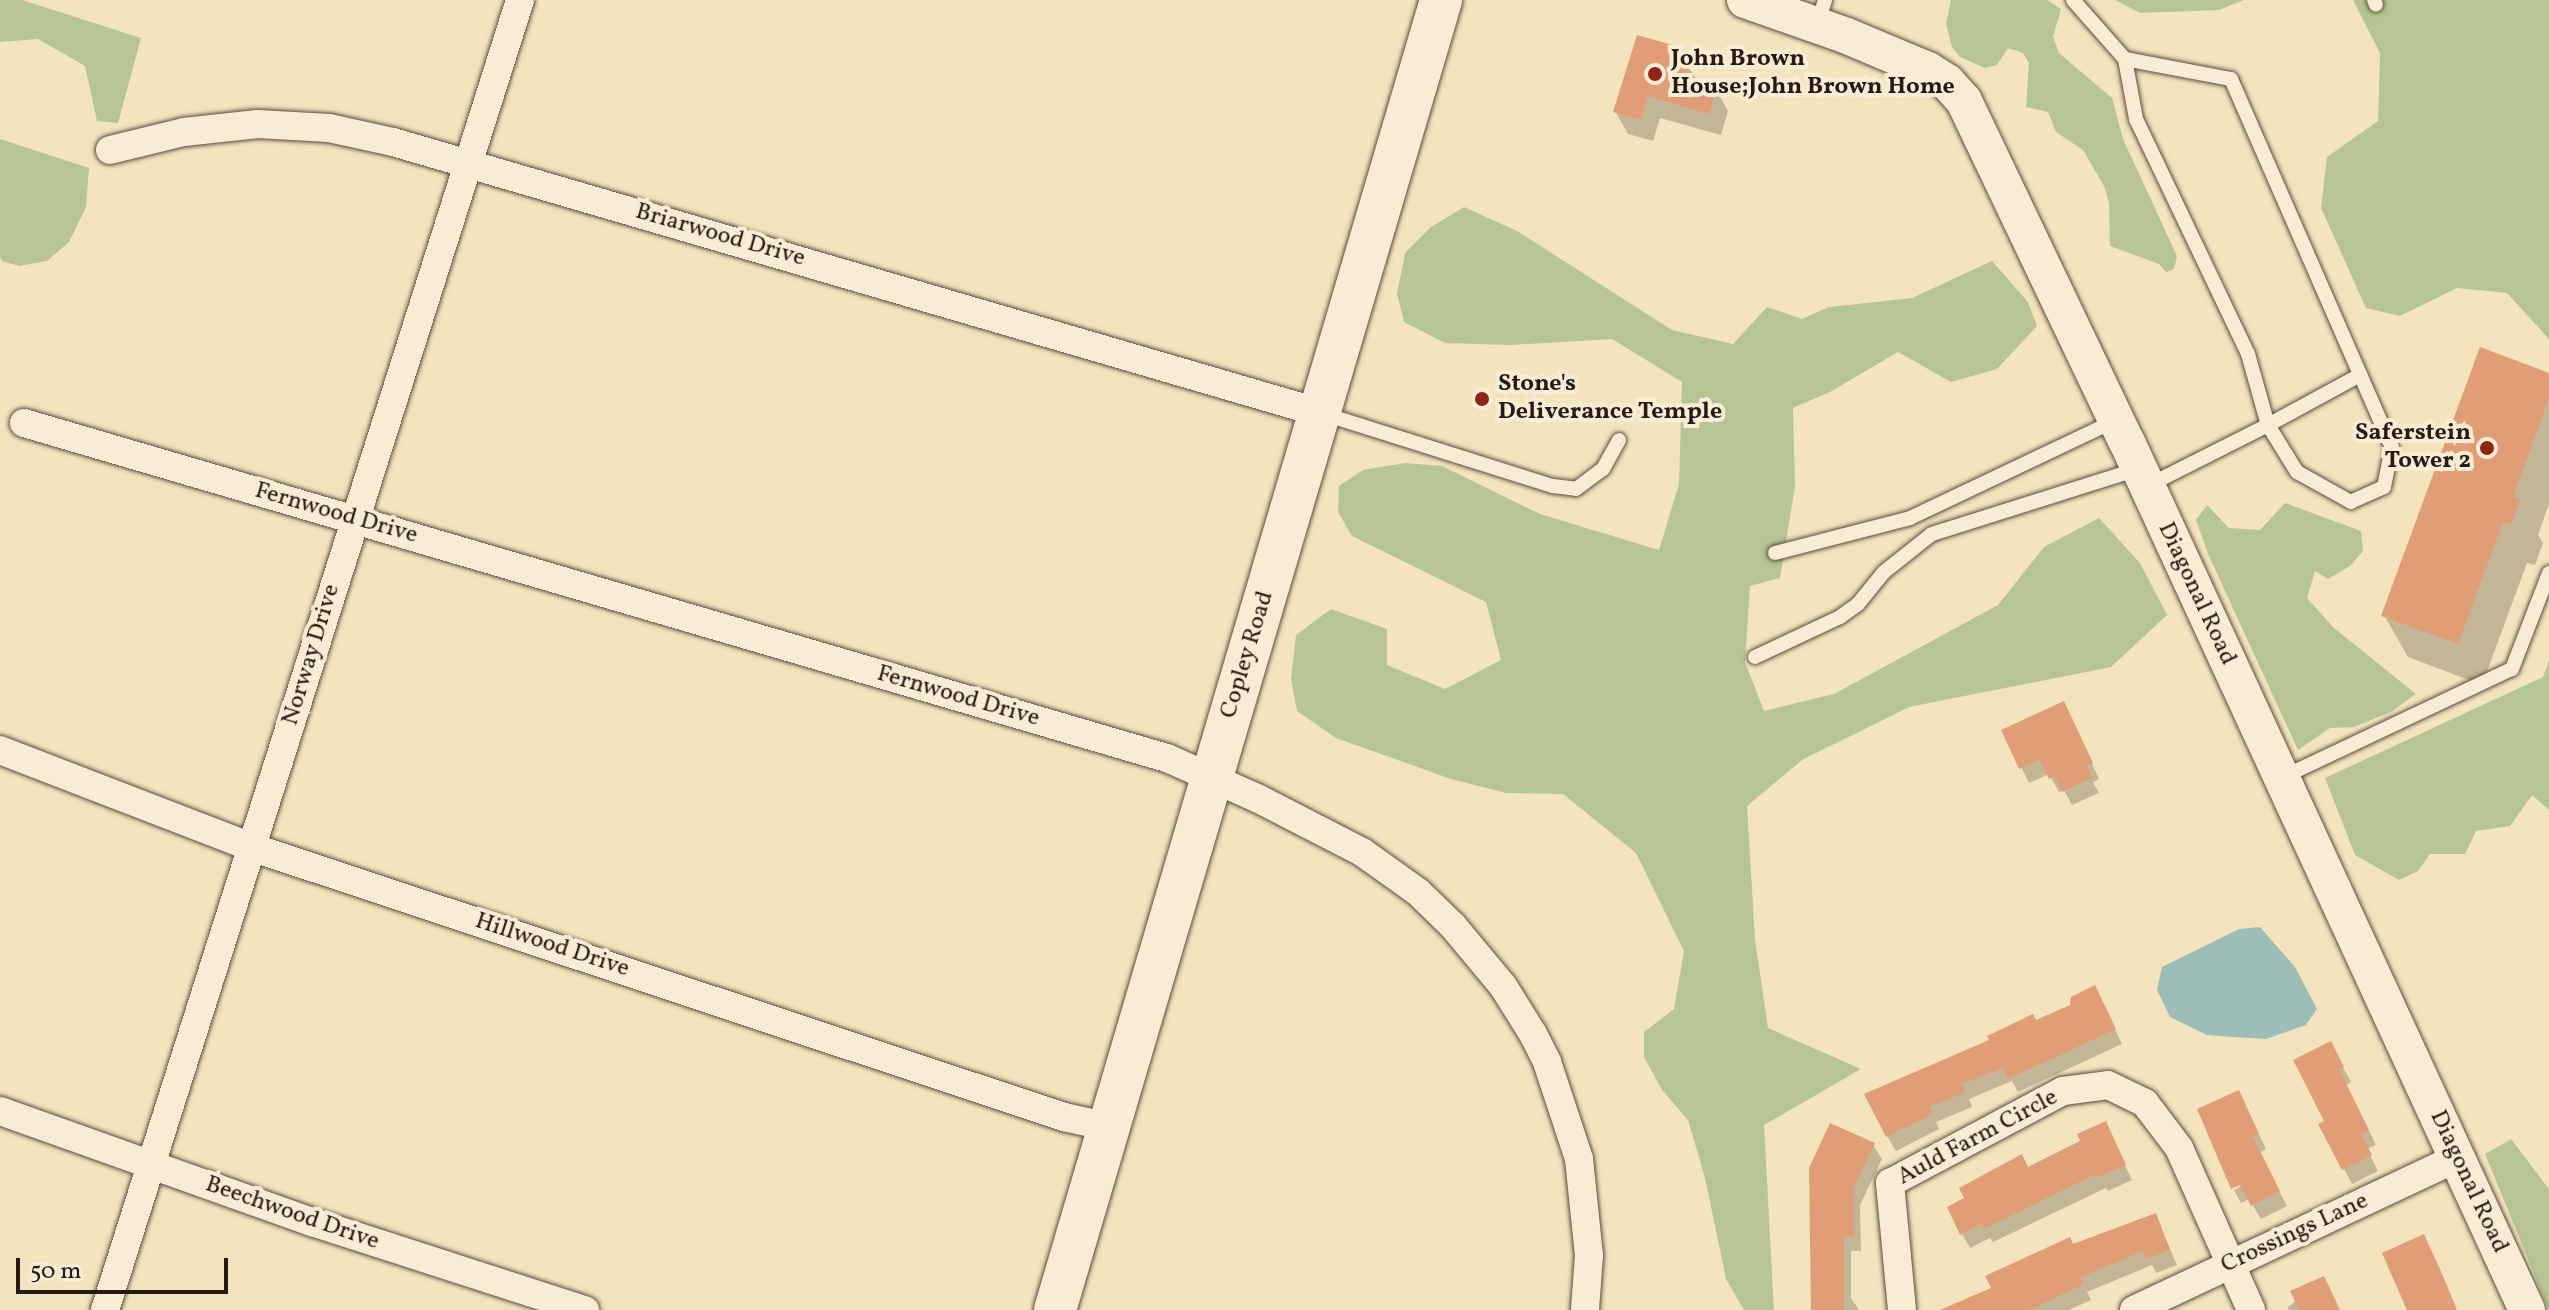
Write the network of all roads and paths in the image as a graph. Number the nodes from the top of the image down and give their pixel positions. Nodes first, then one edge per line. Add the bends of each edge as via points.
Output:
1 (520, 0) edge
2 (1441, 0) edge
3 (1745, 0) edge
4 (2073, 0) edge
5 (1821, 13) edge
6 (2125, 59) junction
7 (110, 150) dead end
8 (471, 163) junction
9 (2360, 375) junction
10 (1321, 413) junction
11 (2116, 420) junction
12 (24, 423) dead end
13 (2268, 425) junction
14 (1619, 440) dead end
15 (2142, 477) junction
16 (353, 519) junction
17 (1775, 553) dead end
18 (2549, 573) edge
19 (1755, 657) dead end
20 (0, 750) edge
21 (1211, 776) junction
22 (2281, 779) junction
23 (251, 847) junction
24 (0, 1111) edge
25 (1109, 1127) junction
26 (2457, 1158) junction
27 (150, 1166) junction
28 (2231, 1264) junction
29 (105, 1310) edge
30 (585, 1310) edge
31 (1055, 1310) edge
32 (1585, 1310) edge
33 (1902, 1310) edge
34 (2134, 1310) edge
35 (2251, 1310) edge
36 (2527, 1310) edge

1 - 8 street, Norway Drive
2 - 10 main road, Copley Road
3 - 5 street, Diagonal Road
4 - 6 lane
5 - 11 street, Diagonal Road via 1928,70 1964,101
6 - 9 lane via 2231,79
6 - 13 lane via 2136,119 2248,354
7 - 8 street, Briarwood Drive via 184,132 258,124 329,128
8 - 10 street, Briarwood Drive
8 - 16 street, Norway Drive
9 - 13 lane
9 - 13 lane via 2392,447 2384,487 2351,502 2297,472
10 - 14 lane via 1576,489 1603,469
10 - 21 main road, Copley Road
11 - 15 street, Diagonal Road
11 - 17 lane via 1910,518
12 - 16 street, Fernwood Drive
13 - 15 lane
15 - 19 lane via 1932,534 1840,617
15 - 22 street, Diagonal Road
16 - 21 street, Fernwood Drive via 1167,758
16 - 23 street, Norway Drive
18 - 22 lane via 2512,669
20 - 23 street, Hillwood Drive
21 - 25 main road, Copley Road
21 - 32 street, Fernwood Drive via 1324,830 1400,877 1453,926 1503,986 1547,1062 1579,1159 1589,1255
22 - 26 street, Diagonal Road
23 - 25 street, Hillwood Drive via 1064,1117
23 - 27 street, Norway Drive
24 - 27 street, Beechwood Drive
25 - 31 main road, Copley Road
26 - 28 street, Crossings Lane
26 - 36 street, Diagonal Road
27 - 29 street, Norway Drive
27 - 30 street, Beechwood Drive
28 - 33 street, Auld Farm Circle via 2179,1148 2145,1103 2108,1085 2063,1091 1890,1183
28 - 34 street, Crossings Lane
28 - 35 street, Auld Farm Circle

